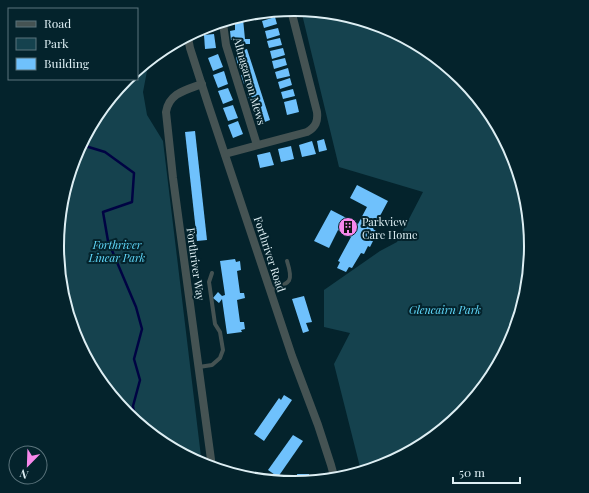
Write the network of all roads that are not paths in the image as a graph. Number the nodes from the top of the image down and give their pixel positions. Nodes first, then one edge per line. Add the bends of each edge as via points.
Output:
1 (294, 16) edge
2 (224, 27) edge
3 (189, 42) edge
4 (202, 84) junction
5 (257, 145) junction
6 (225, 154) junction
7 (287, 261) dead end
8 (212, 273) dead end
9 (270, 290) junction
10 (198, 367) junction
11 (211, 461) edge
12 (333, 474) edge

1 - 5 street via 318,118 315,126 307,132
2 - 5 street, Altnagarron Mews via 226,45
3 - 4 street, Forthriver Road
4 - 6 street, Forthriver Road
4 - 10 street, Forthriver Way via 173,97 166,112
5 - 6 street
6 - 9 street, Forthriver Road
7 - 9 lane via 290,280
8 - 10 lane via 209,282 215,324 220,332 223,350 220,358 212,365
9 - 12 street, Forthriver Road
10 - 11 street, Forthriver Way

